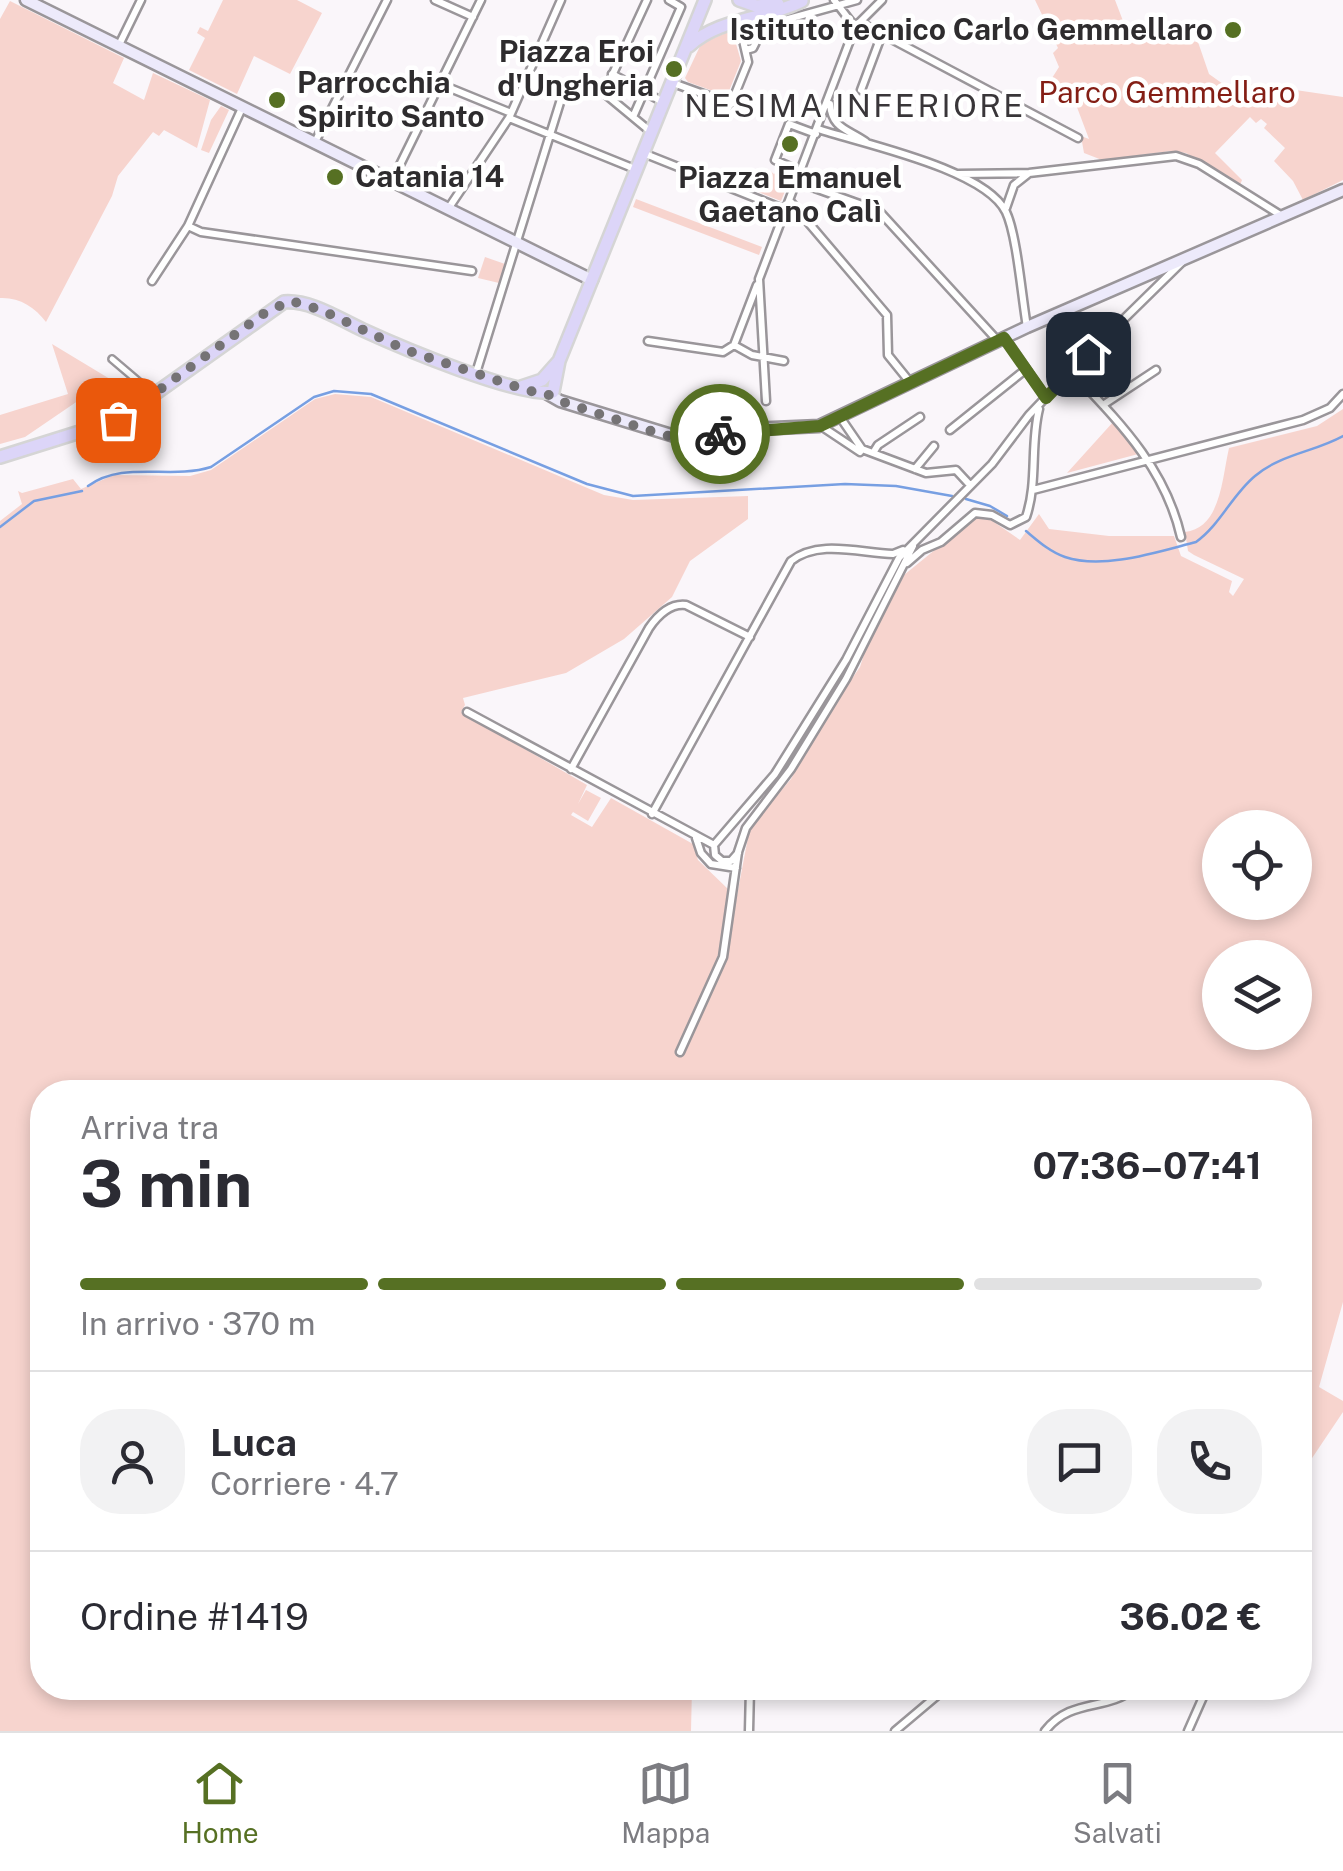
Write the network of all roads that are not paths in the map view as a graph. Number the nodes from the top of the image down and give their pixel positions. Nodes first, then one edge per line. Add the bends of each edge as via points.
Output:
1 (26, 0) edge
2 (141, 0) edge
3 (387, 0) edge
4 (435, 0) edge
5 (482, 0) edge
6 (560, 0) edge
7 (647, 0) edge
8 (668, 0) edge
9 (706, 0) edge
10 (739, 0) edge
11 (803, 0) edge
12 (857, 0) edge
13 (882, 0) edge
14 (836, 3) edge
15 (700, 14) junction
16 (473, 18) junction
17 (737, 26) junction
18 (856, 27) junction
19 (754, 28) junction
20 (882, 34) junction
21 (118, 46) junction
22 (686, 48) junction
23 (745, 49) junction
24 (612, 74) junction
25 (440, 84) junction
26 (860, 90) dead end
27 (644, 92) junction
28 (668, 93) junction
29 (562, 96) dead end
30 (830, 96) junction
31 (242, 108) junction
32 (510, 116) junction
33 (633, 118) junction
34 (817, 131) junction
35 (652, 133) junction
36 (549, 136) junction
37 (1078, 138) dead end
38 (314, 144) junction
39 (871, 146) junction
40 (643, 153) junction
41 (637, 170) junction
42 (802, 172) junction
43 (958, 174) junction
44 (1028, 174) junction
45 (392, 182) junction
46 (798, 182) junction
47 (1343, 190) edge
48 (790, 202) junction
49 (448, 209) junction
50 (786, 210) junction
51 (1005, 210) junction
52 (1283, 217) junction
53 (188, 226) junction
54 (516, 244) junction
55 (1185, 259) junction
56 (472, 271) dead end
57 (759, 279) junction
58 (592, 280) junction
59 (152, 281) dead end
60 (1027, 327) junction
61 (1001, 339) junction
62 (648, 341) dead end
63 (734, 345) junction
64 (112, 358) dead end
65 (764, 358) junction
66 (784, 361) dead end
67 (1026, 370) junction
68 (1156, 370) dead end
69 (1071, 371) junction
70 (476, 373) junction
71 (910, 381) junction
72 (548, 385) junction
73 (154, 394) junction
74 (1343, 394) edge
75 (1046, 398) junction
76 (766, 401) dead end
77 (1103, 405) junction
78 (1039, 408) junction
79 (840, 417) junction
80 (920, 417) dead end
81 (820, 426) junction
82 (950, 430) dead end
83 (934, 446) dead end
84 (873, 453) junction
85 (0, 456) edge
86 (1150, 462) junction
87 (916, 469) junction
88 (969, 484) junction
89 (1033, 490) junction
90 (1181, 537) dead end
91 (918, 539) junction
92 (930, 545) junction
93 (898, 556) junction
94 (900, 571) junction
95 (750, 636) junction
96 (467, 712) dead end
97 (572, 769) junction
98 (652, 814) junction
99 (696, 838) junction
100 (714, 845) junction
101 (738, 852) junction
102 (736, 868) junction
103 (680, 1052) dead end
104 (750, 1700) edge
105 (931, 1700) edge
106 (1113, 1700) edge
107 (1202, 1700) edge
108 (750, 1731) edge
109 (894, 1731) edge
110 (1045, 1731) edge
111 (1188, 1731) edge

1 - 21 main road
2 - 21 street
3 - 38 street
4 - 16 street
5 - 16 street
6 - 32 street
7 - 24 street
8 - 27 street via 681,7
9 - 15 main road
10 - 11 main road via 767,7
11 - 17 main road
12 - 14 street
13 - 18 street
14 - 18 street
14 - 19 street
15 - 17 main road via 708,22
15 - 22 main road
16 - 25 street
17 - 19 street
17 - 22 main road via 703,34
17 - 23 street
18 - 20 street
18 - 30 street
19 - 23 street via 754,48
20 - 26 street
20 - 37 street
21 - 31 main road
22 - 28 main road
23 - 28 street via 748,62 732,104
24 - 27 street
24 - 33 street via 604,93
25 - 32 street
25 - 45 street
27 - 28 street
27 - 33 street
28 - 35 main road
29 - 36 street
30 - 34 street
30 - 39 street via 838,126
31 - 38 main road
31 - 53 street
32 - 36 street
32 - 49 street
33 - 35 street
34 - 39 street
34 - 42 street
34 - 42 street via 789,124 774,160
35 - 40 main road
36 - 41 street
36 - 54 street
38 - 45 main road
39 - 43 street
40 - 41 main road
40 - 50 street
41 - 58 main road
42 - 46 street
43 - 44 street
43 - 51 street via 988,190
44 - 51 street via 1014,185
44 - 52 street via 1176,156
45 - 49 main road
46 - 48 street
46 - 61 street via 879,211
47 - 52 main road
48 - 50 street
48 - 71 street via 888,315 888,355
49 - 54 main road
50 - 57 street
51 - 60 street
52 - 55 main road
53 - 56 street
53 - 59 street
54 - 58 main road
54 - 70 street
55 - 60 main road
55 - 69 street
57 - 63 street
57 - 65 street
58 - 72 main road
60 - 61 main road
61 - 67 street
61 - 71 main road
62 - 63 street via 719,353
63 - 65 street
64 - 73 street
65 - 66 street
65 - 76 street
67 - 75 street
67 - 82 street
68 - 77 street
69 - 75 street
69 - 77 street
70 - 72 main road via 517,387
70 - 73 main road via 291,301
71 - 79 main road
72 - 81 main road via 575,406 681,438
73 - 85 main road via 109,424
74 - 86 street via 1318,416
75 - 78 street
77 - 86 street
78 - 88 street
78 - 89 street
79 - 81 main road
79 - 84 street via 859,446
80 - 84 street
81 - 84 street via 860,452
83 - 87 street
84 - 87 street
86 - 89 street
86 - 90 street via 1174,505
87 - 88 street via 956,470
88 - 91 street
89 - 92 street via 1026,517 1010,525 975,513
91 - 92 street
91 - 93 street
91 - 94 street
92 - 94 street
93 - 95 street via 819,549 802,554 788,566
93 - 100 street via 846,660 775,774
94 - 101 street via 846,679 746,828
95 - 97 street via 686,605 666,610 649,628
95 - 98 street
96 - 97 street
97 - 98 street
98 - 99 street
99 - 100 street
99 - 102 street via 710,864
100 - 101 street via 722,861
101 - 102 street
102 - 103 street via 723,957
104 - 108 street
105 - 109 street
106 - 110 street via 1064,1712
107 - 111 street

